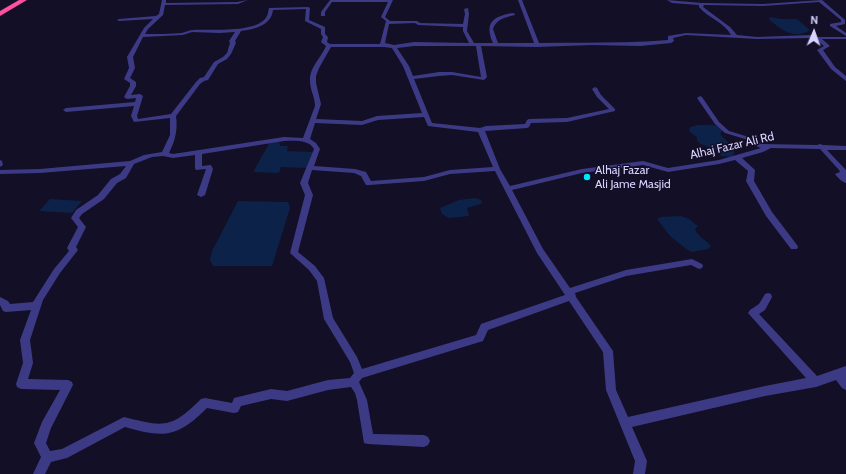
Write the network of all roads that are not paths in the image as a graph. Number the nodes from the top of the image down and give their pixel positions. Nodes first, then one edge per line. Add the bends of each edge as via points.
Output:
1 (24, 0) edge
2 (246, 0) edge
3 (520, 0) edge
4 (669, 0) edge
5 (819, 0) edge
6 (390, 1) edge
7 (164, 2) edge
8 (702, 4) junction
9 (466, 9) dead end
10 (0, 14) edge
11 (513, 14) dead end
12 (322, 15) dead end
13 (158, 16) junction
14 (118, 20) dead end
15 (387, 23) junction
16 (465, 26) junction
17 (239, 30) junction
18 (142, 36) junction
19 (846, 36) edge
20 (735, 37) junction
21 (817, 38) junction
22 (475, 44) junction
23 (384, 45) junction
24 (496, 45) junction
25 (537, 45) junction
26 (328, 46) junction
27 (394, 46) junction
28 (412, 78) junction
29 (846, 79) edge
30 (595, 89) dead end
31 (700, 98) dead end
32 (138, 104) junction
33 (66, 110) dead end
34 (426, 115) junction
35 (173, 116) junction
36 (312, 121) junction
37 (481, 130) junction
38 (306, 140) junction
39 (770, 146) junction
40 (820, 146) junction
41 (846, 148) edge
42 (199, 152) junction
43 (165, 153) junction
44 (736, 157) junction
45 (131, 163) junction
46 (310, 168) junction
47 (497, 169) junction
48 (0, 172) edge
49 (846, 180) edge
50 (508, 189) junction
51 (201, 195) dead end
52 (794, 247) dead end
53 (699, 266) dead end
54 (571, 294) junction
55 (768, 297) dead end
56 (0, 301) edge
57 (36, 306) junction
58 (842, 373) edge
59 (356, 378) junction
60 (816, 382) junction
61 (846, 385) edge
62 (625, 423) junction
63 (424, 441) dead end
64 (46, 457) junction
65 (39, 474) edge
66 (639, 474) edge

1 - 10 highway
2 - 7 street via 233,3
3 - 25 street
4 - 8 street
5 - 8 street via 763,5
5 - 19 street via 843,20 843,23 832,25
6 - 12 street via 331,1
6 - 15 street via 383,18
7 - 13 street
8 - 20 street via 701,7 707,13 732,30
9 - 16 street
11 - 24 street via 503,15 493,24 491,30
13 - 14 street
13 - 18 street
15 - 16 street via 417,22
15 - 23 street via 382,43
16 - 22 street via 465,31
17 - 18 street
17 - 26 street via 254,28 264,23 270,9 308,8 307,21 323,28 326,37 324,42
17 - 35 street via 232,41 234,43 229,53 216,62 206,79 202,79 193,88
18 - 32 street via 130,57 132,68 127,79 133,82 133,86 127,97 140,96
19 - 21 street
20 - 21 street
20 - 25 street via 686,34 670,37 670,41 650,44
21 - 29 street via 827,46 820,50 833,68
22 - 24 street
22 - 27 street
22 - 28 street via 484,77 482,79 452,73
23 - 26 street
23 - 27 street
24 - 25 street
26 - 36 street via 313,77 318,106
27 - 28 street
28 - 34 street
30 - 37 street via 613,110 567,120 529,121 527,126
31 - 39 street via 717,123 727,132 747,138 760,146
32 - 33 street
32 - 35 street via 134,116 136,121
34 - 36 street via 377,118 362,123
34 - 37 street via 430,125
35 - 43 street via 175,127
36 - 38 street
37 - 47 street
38 - 42 street via 278,139
38 - 46 street via 317,149
39 - 40 street, Alhaj Fazar Ali Rd
39 - 44 street, Alhaj Fazar Ali Rd
40 - 41 street, Alhaj Fazar Ali Rd
40 - 49 street via 842,169 845,174 839,174
42 - 43 street via 173,156
42 - 51 street via 198,168 210,169
43 - 45 street via 140,158
44 - 50 street, Alhaj Fazar Ali Rd via 706,165 668,170 643,163 598,169 557,176
44 - 52 street via 752,170 750,181
45 - 48 street
45 - 57 street via 123,176 114,181 101,197 74,218 82,227 71,248 74,250 57,271
46 - 47 street via 354,171 364,174 369,183 424,179 450,172
46 - 59 street via 304,183 309,195 294,253 312,268 321,280 329,319 354,360
47 - 50 street
50 - 54 street via 540,251
53 - 54 street via 692,262 626,273
54 - 59 street via 484,327 480,338
54 - 62 street via 608,351 611,390
55 - 60 street via 762,307 753,313
56 - 57 street via 6,308
57 - 64 street via 25,340 28,363 21,384 68,385 40,442
58 - 60 street
58 - 61 street
59 - 63 street via 368,439
59 - 64 street via 287,396 272,394 244,400 238,402 234,408 205,403 190,419 176,428 154,430 124,422 62,454
60 - 62 street
62 - 66 street via 641,462
64 - 65 street

